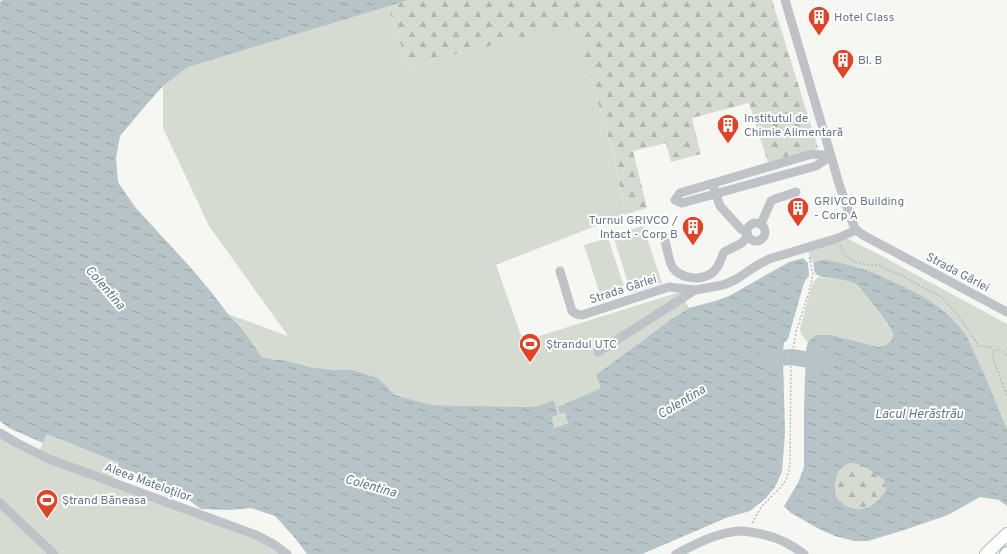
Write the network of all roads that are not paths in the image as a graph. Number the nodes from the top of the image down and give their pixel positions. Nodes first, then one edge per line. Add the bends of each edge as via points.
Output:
1 (785, 0) edge
2 (831, 156) junction
3 (764, 168) junction
4 (767, 179) junction
5 (713, 183) junction
6 (796, 192) dead end
7 (715, 194) junction
8 (761, 224) junction
9 (856, 230) junction
10 (747, 234) junction
11 (665, 241) dead end
12 (560, 271) dead end
13 (695, 290) junction
14 (1007, 312) edge
15 (598, 352) dead end
16 (0, 433) edge
17 (0, 503) edge
18 (1007, 534) edge
19 (695, 545) junction
20 (54, 554) edge
21 (287, 554) edge
22 (676, 554) edge
23 (689, 554) edge
24 (804, 554) edge
25 (986, 554) edge

1 - 2 street
2 - 3 street via 812,154
2 - 4 street via 816,166
2 - 9 street via 838,184
3 - 4 street
3 - 5 street
4 - 7 street
5 - 7 street
5 - 7 street via 680,193 675,200 682,203
6 - 8 street via 774,198
7 - 10 street via 720,206
8 - 10 street via 751,224 747,228
8 - 10 street via 765,231 762,239 754,241 749,239
9 - 13 street, Strada Gârlei via 769,259 723,285
9 - 14 street, Strada Gârlei
10 - 11 street via 742,243 724,252 719,266 712,273 701,278 684,276 672,267
12 - 13 street, Strada Gârlei via 572,311 579,315 669,286
13 - 15 street
16 - 21 street, Aleea Mateloților via 49,459 256,535
17 - 20 street
18 - 25 main road
19 - 22 street
19 - 23 street
19 - 24 street via 720,535 748,532 781,540

